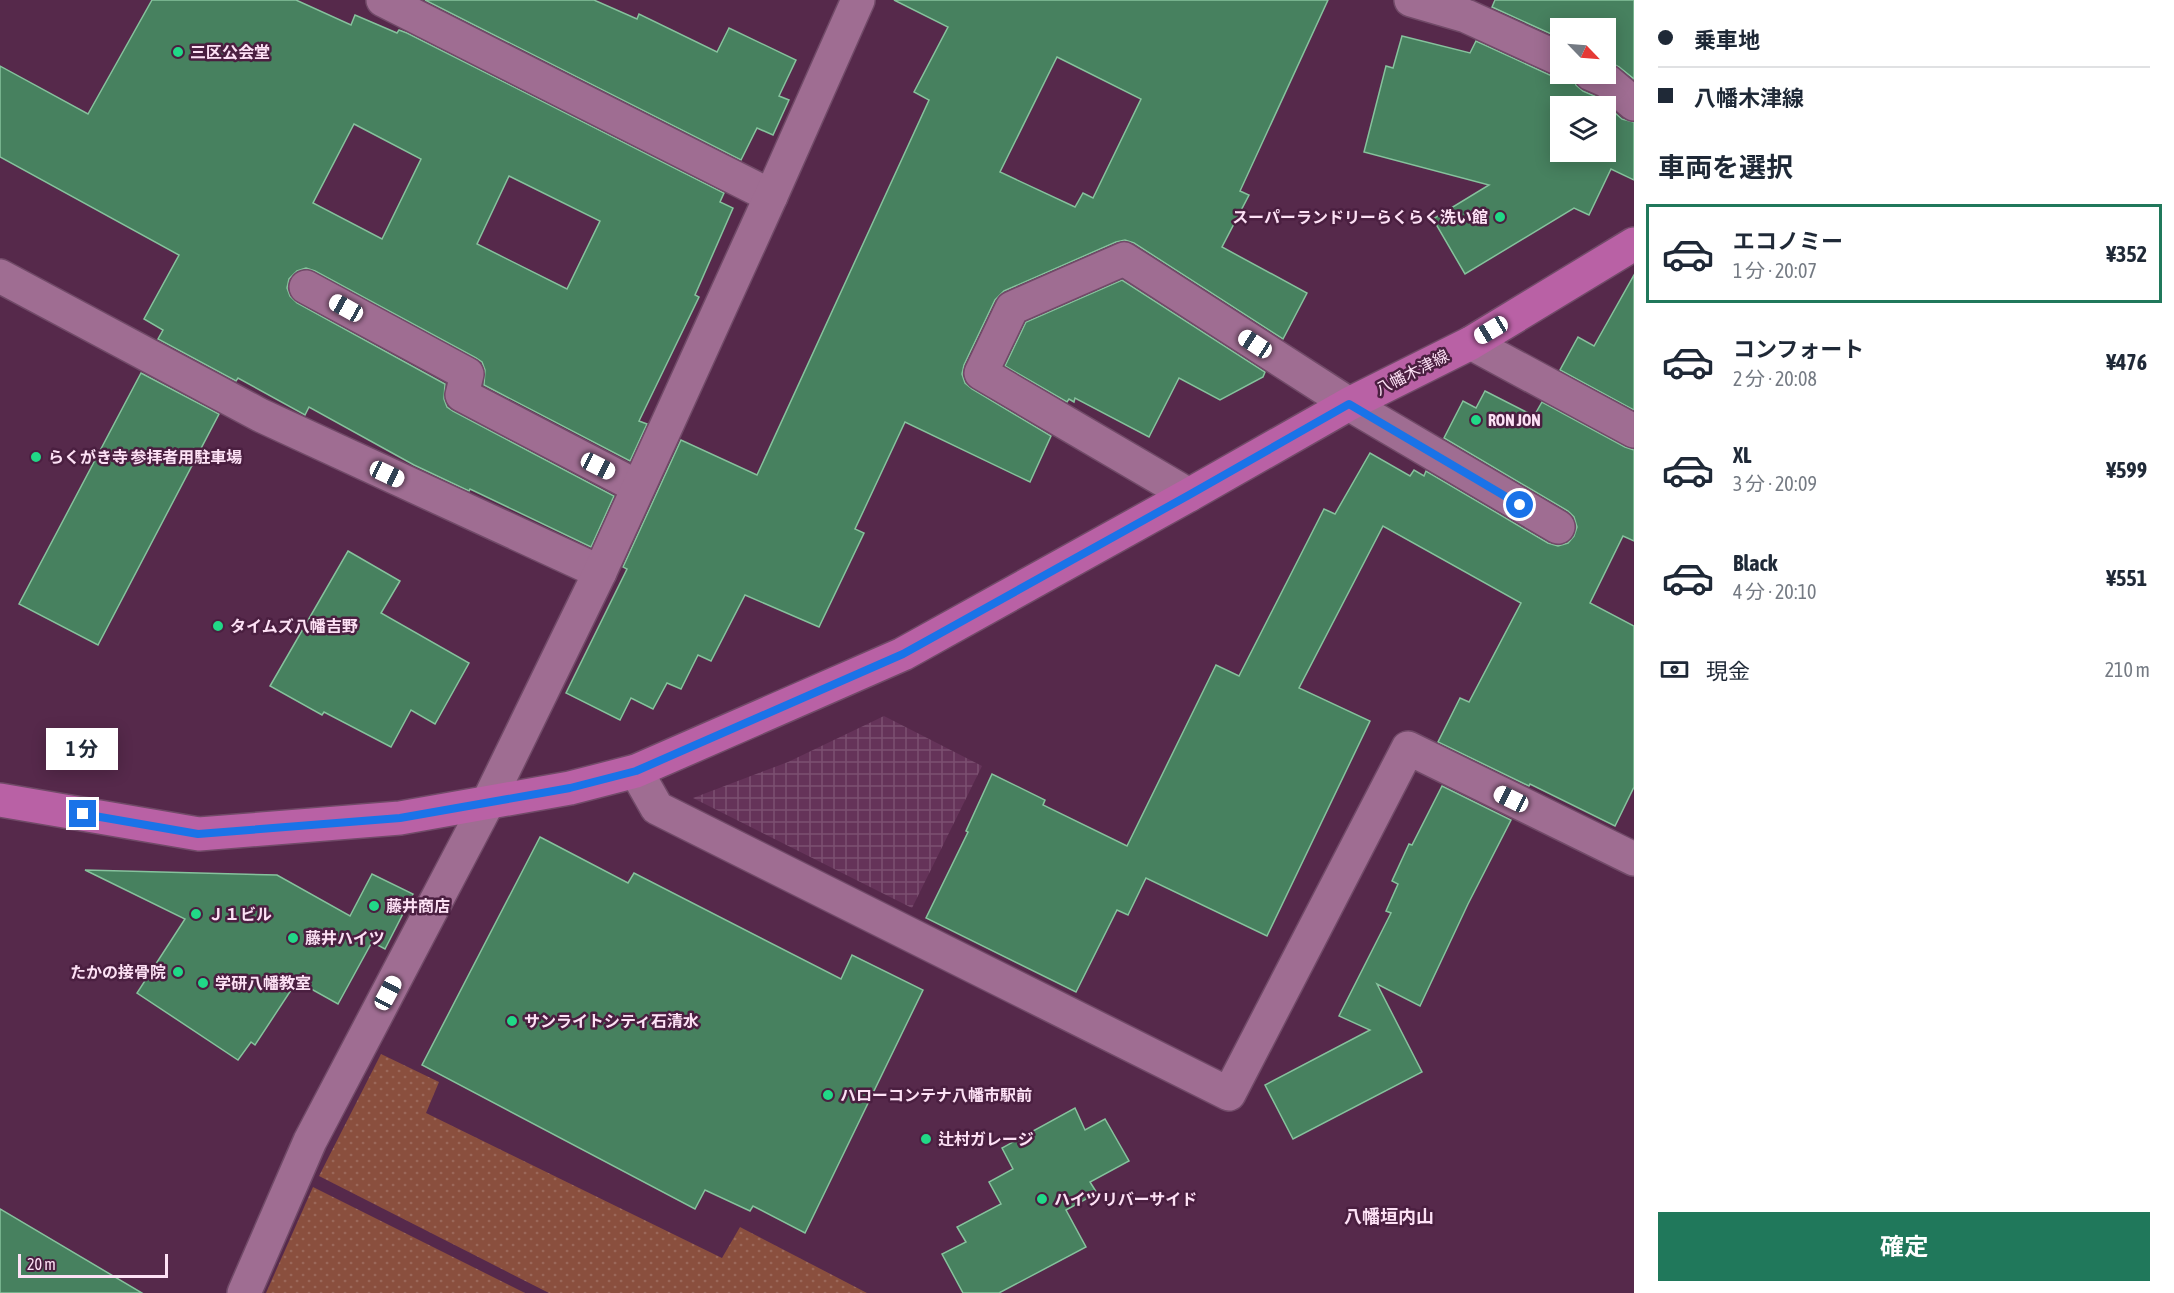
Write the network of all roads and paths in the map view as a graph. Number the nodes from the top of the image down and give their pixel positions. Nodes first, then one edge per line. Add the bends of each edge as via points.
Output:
1 (383, 0) edge
2 (858, 0) edge
3 (1412, 0) edge
4 (1455, 6) edge
5 (1550, 54) edge
6 (1611, 84) edge
7 (1634, 104) edge
8 (771, 196) junction
9 (1634, 244) edge
10 (0, 276) edge
11 (306, 286) dead end
12 (1471, 343) junction
13 (1349, 404) junction
14 (1634, 430) edge
15 (638, 487) junction
16 (1189, 495) junction
17 (1558, 527) dead end
18 (600, 572) junction
19 (636, 771) junction
20 (0, 800) edge
21 (488, 802) junction
22 (1634, 859) edge
23 (244, 1293) edge

1 - 8 street
2 - 8 street
3 - 4 street
4 - 5 street via 1466,16
6 - 7 street
8 - 15 street
9 - 12 main road, 八幡木津線
10 - 18 street via 260,415
11 - 15 street via 467,374 462,395
12 - 13 main road, 八幡木津線
12 - 14 street
13 - 16 main road, 八幡木津線
13 - 16 street via 1124,259 1012,308 981,373
13 - 17 street
15 - 18 street
16 - 19 main road, 八幡木津線 via 903,654
18 - 21 street
19 - 21 main road, 八幡木津線 via 570,788
19 - 22 street via 657,808 1229,1094 1408,748
20 - 21 main road, 八幡木津線 via 198,834 400,818
21 - 23 street via 310,1141

